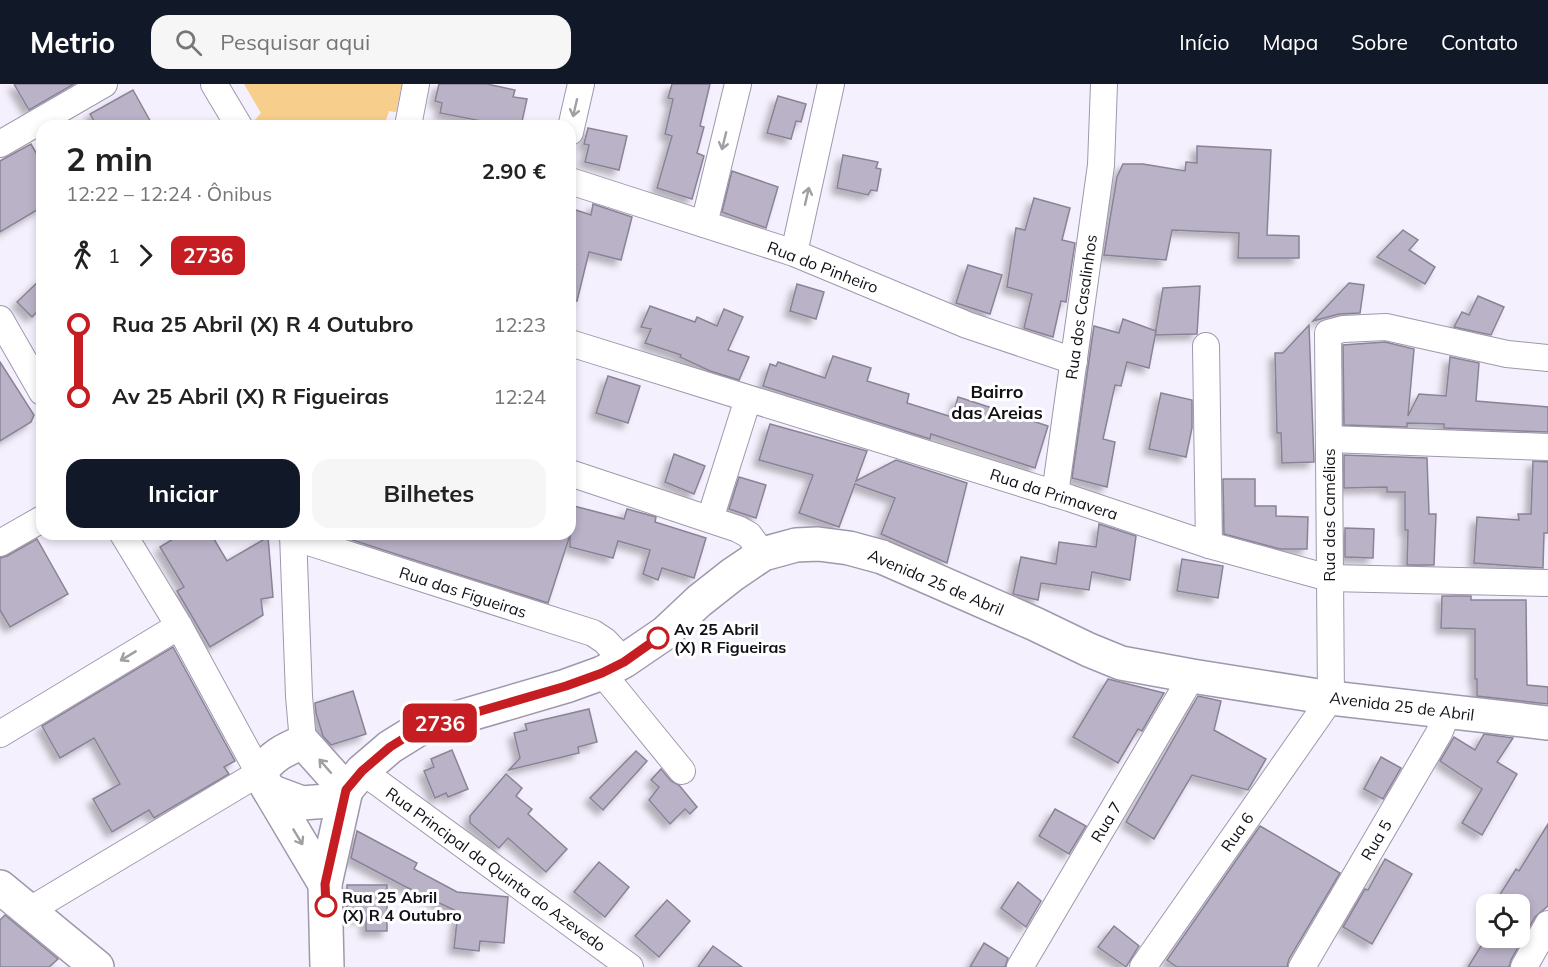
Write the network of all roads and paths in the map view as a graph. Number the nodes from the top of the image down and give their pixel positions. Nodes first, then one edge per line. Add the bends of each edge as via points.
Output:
1 (104, 84) edge
2 (214, 84) edge
3 (416, 84) edge
4 (581, 84) edge
5 (738, 84) edge
6 (831, 84) edge
7 (1104, 84) edge
8 (42, 120) edge
9 (235, 120) edge
10 (411, 120) edge
11 (573, 120) edge
12 (36, 123) edge
13 (0, 144) edge
14 (576, 183) edge
15 (704, 224) junction
16 (794, 253) junction
17 (0, 319) edge
18 (576, 345) edge
19 (1206, 346) dead end
20 (21, 354) edge
21 (1548, 358) edge
22 (1074, 361) junction
23 (36, 381) edge
24 (748, 399) junction
25 (1329, 439) junction
26 (1548, 447) edge
27 (576, 475) edge
28 (1055, 494) junction
29 (710, 519) junction
30 (36, 522) edge
31 (127, 540) edge
32 (293, 540) edge
33 (305, 540) edge
34 (0, 543) edge
35 (1209, 544) junction
36 (763, 554) junction
37 (1329, 578) junction
38 (1548, 583) edge
39 (178, 626) junction
40 (613, 667) junction
41 (1192, 676) junction
42 (1331, 698) junction
43 (1448, 711) junction
44 (1548, 723) edge
45 (0, 734) edge
46 (303, 742) junction
47 (682, 771) dead end
48 (354, 781) junction
49 (265, 782) junction
50 (325, 884) junction
51 (0, 887) edge
52 (30, 910) junction
53 (1548, 924) edge
54 (97, 967) edge
55 (327, 967) edge
56 (630, 967) edge
57 (1020, 967) edge
58 (1143, 967) edge
59 (1302, 967) edge
60 (1524, 967) edge

1 - 8 street
2 - 9 street
3 - 10 street
4 -> 11 street
5 -> 15 street
16 -> 6 street
7 - 22 street, Rua dos Casalinhos via 1101,165
12 - 13 street
14 - 15 street, Rua do Pinheiro
15 - 16 street, Rua do Pinheiro
16 - 22 street, Rua do Pinheiro via 967,325
17 - 20 street
18 - 24 street, Rua da Primavera
19 - 35 street
20 - 23 street
21 - 25 street, Rua das Camélias via 1507,354 1386,327 1328,333
22 - 28 street, Rua dos Casalinhos
24 - 28 street, Rua da Primavera
24 - 29 street
25 - 26 street
25 - 37 street, Rua das Camélias
27 - 29 street
28 - 35 street, Rua da Primavera
29 - 36 street via 748,535
30 - 34 street
31 - 39 street
32 - 46 street
33 - 40 street, Rua das Figueiras via 593,633 605,641
35 - 37 street, Rua da Primavera
36 - 40 street, Avenida 25 de Abril via 699,601 665,633
36 - 41 street, Avenida 25 de Abril via 796,544 818,544 882,557 1121,663
37 - 38 street, Rua da Primavera
37 - 42 street, Rua das Camélias
39 -> 45 street
39 - 49 street
40 - 47 street, Rua das Figueiras
40 - 48 street, Avenida 25 de Abril via 566,686 419,729 390,747
41 - 42 street, Avenida 25 de Abril
41 - 57 street, Rua 7
42 - 43 street, Avenida 25 de Abril
42 - 58 street, Rua 6
43 - 44 street, Avenida 25 de Abril
43 - 59 street, Rua 5 via 1439,733
48 -> 46 street
46 - 49 street via 272,758
48 - 49 street, Avenida 25 de Abril via 328,801 302,803
48 - 50 street
48 - 56 street, Rua Principal da Quinta do Azevedo
49 -> 50 street
49 - 52 street
50 - 55 street
51 - 52 street
52 - 54 street
53 - 60 street

